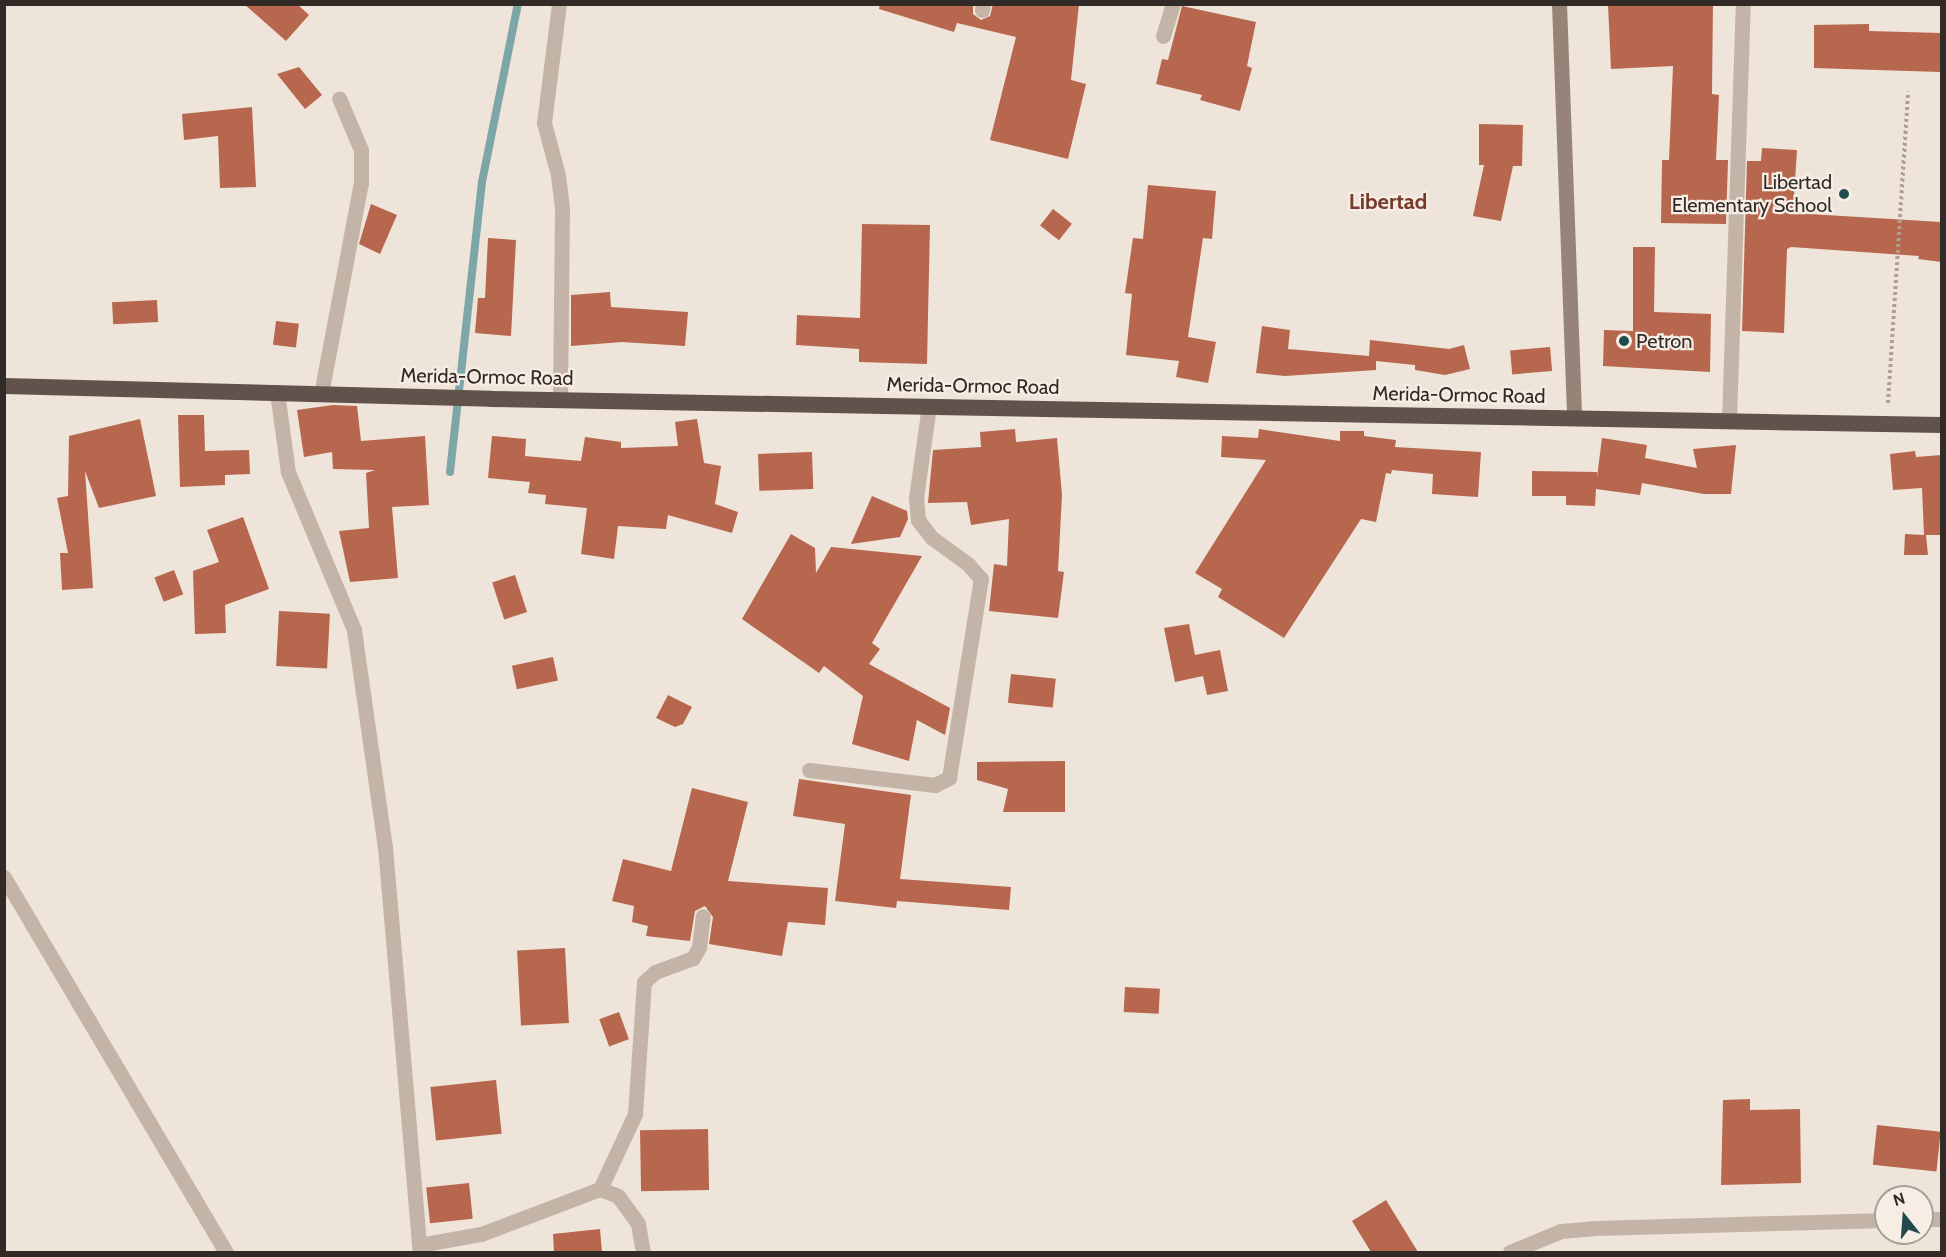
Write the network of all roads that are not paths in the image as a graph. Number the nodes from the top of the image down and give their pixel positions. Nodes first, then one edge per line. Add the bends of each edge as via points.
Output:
1 (560, 4) edge
2 (1173, 4) edge
3 (1559, 4) edge
4 (1743, 4) edge
5 (1163, 36) dead end
6 (339, 98) dead end
7 (4, 386) edge
8 (277, 392) junction
9 (321, 394) junction
10 (560, 400) junction
11 (929, 406) junction
12 (1574, 418) junction
13 (1729, 420) junction
14 (1941, 425) edge
15 (809, 770) dead end
16 (4, 877) edge
17 (703, 916) dead end
18 (600, 1189) junction
19 (1874, 1220) edge
20 (419, 1249) edge
21 (226, 1252) edge
22 (643, 1252) edge
23 (1510, 1252) edge

1 - 10 street via 544,123 558,175 562,210
2 - 5 street
3 - 12 main road
4 - 13 street
6 - 9 street via 361,150 361,183
7 - 8 highway, Merida-Ormoc Road
8 - 9 highway, Merida-Ormoc Road
8 - 20 street via 288,472 354,630 385,847
9 - 10 highway, Merida-Ormoc Road
10 - 11 highway, Merida-Ormoc Road
11 - 12 highway, Merida-Ormoc Road
11 - 15 street via 916,498 918,520 932,538 968,564 981,579 949,778 935,784
12 - 13 highway, Merida-Ormoc Road
13 - 14 highway, Merida-Ormoc Road
16 - 21 street
17 - 18 street via 699,947 693,958 654,972 644,982 635,1114
18 - 20 street via 481,1234
18 - 22 street via 618,1196 638,1224
19 - 23 street via 1560,1231

